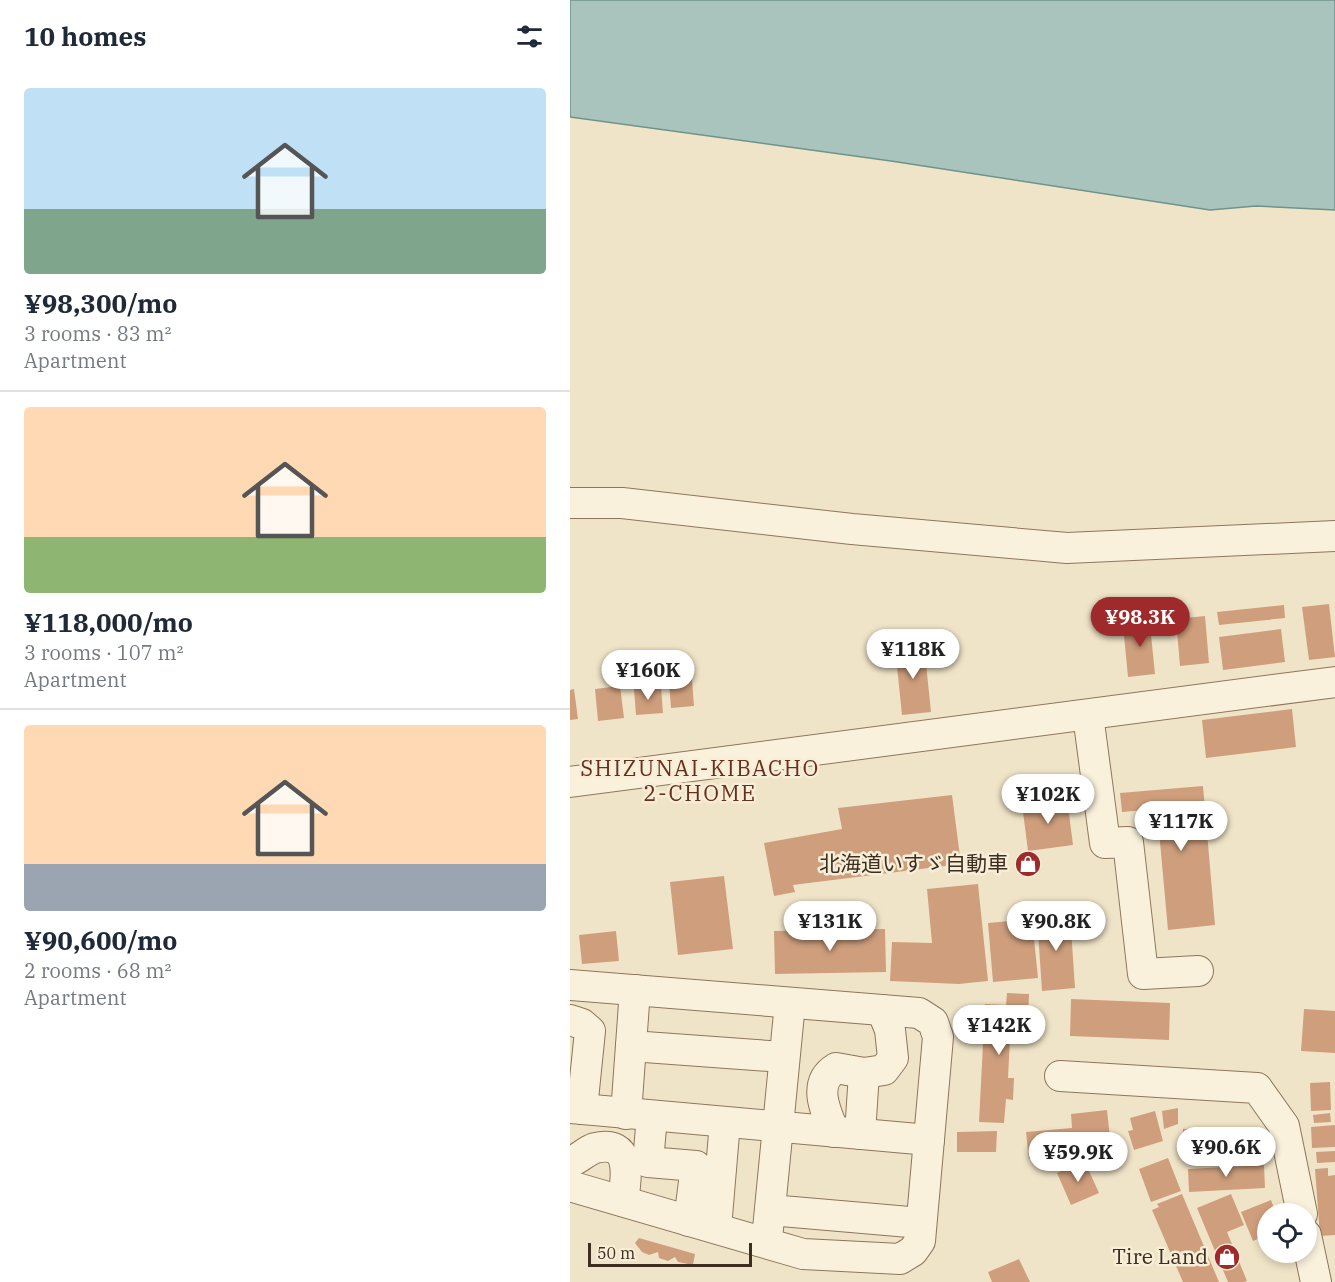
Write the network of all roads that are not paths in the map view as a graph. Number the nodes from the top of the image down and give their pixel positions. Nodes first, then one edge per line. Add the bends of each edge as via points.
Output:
1 (570, 503) edge
2 (1335, 536) edge
3 (1335, 682) edge
4 (1088, 715) junction
5 (570, 782) edge
6 (1198, 971) dead end
7 (570, 985) edge
8 (634, 990) junction
9 (790, 1003) junction
10 (882, 1010) junction
11 (570, 1020) edge
12 (631, 1046) junction
13 (783, 1057) junction
14 (578, 1060) edge
15 (864, 1073) junction
16 (1060, 1076) dead end
17 (576, 1109) edge
18 (639, 1115) junction
19 (725, 1122) junction
20 (777, 1127) junction
21 (847, 1133) junction
22 (929, 1140) junction
23 (570, 1162) edge
24 (570, 1185) edge
25 (623, 1201) junction
26 (1300, 1203) edge
27 (770, 1210) junction
28 (921, 1223) junction
29 (703, 1224) junction
30 (759, 1241) junction
31 (1312, 1263) edge
32 (1316, 1282) edge

1 - 2 street via 622,503 1067,548
3 - 4 street
4 - 5 street
4 - 6 street via 1105,843 1128,842 1143,974
7 - 8 street
8 - 9 street
8 - 12 street
9 - 10 street
9 - 13 street
10 - 15 street via 890,1030 893,1058 884,1070
10 - 22 street via 919,1013 933,1022 938,1037
11 - 14 street via 590,1031
12 - 13 street
12 - 18 street
13 - 20 street
14 - 17 street
15 - 21 street
15 - 21 street via 836,1068 826,1074 822,1085 822,1102
16 - 26 street via 1257,1088 1284,1126
17 - 18 street
18 - 19 street
18 - 29 street via 648,1162 696,1166
19 - 20 street
19 - 29 street
20 - 21 street
20 - 27 street
21 - 22 street
22 - 28 street
23 - 25 street via 594,1149 609,1148 623,1156 628,1169
24 - 25 street
25 - 29 street
27 - 28 street
27 - 30 street via 768,1229
28 - 30 street via 920,1241 900,1259 804,1254
29 - 30 street
31 - 32 street

